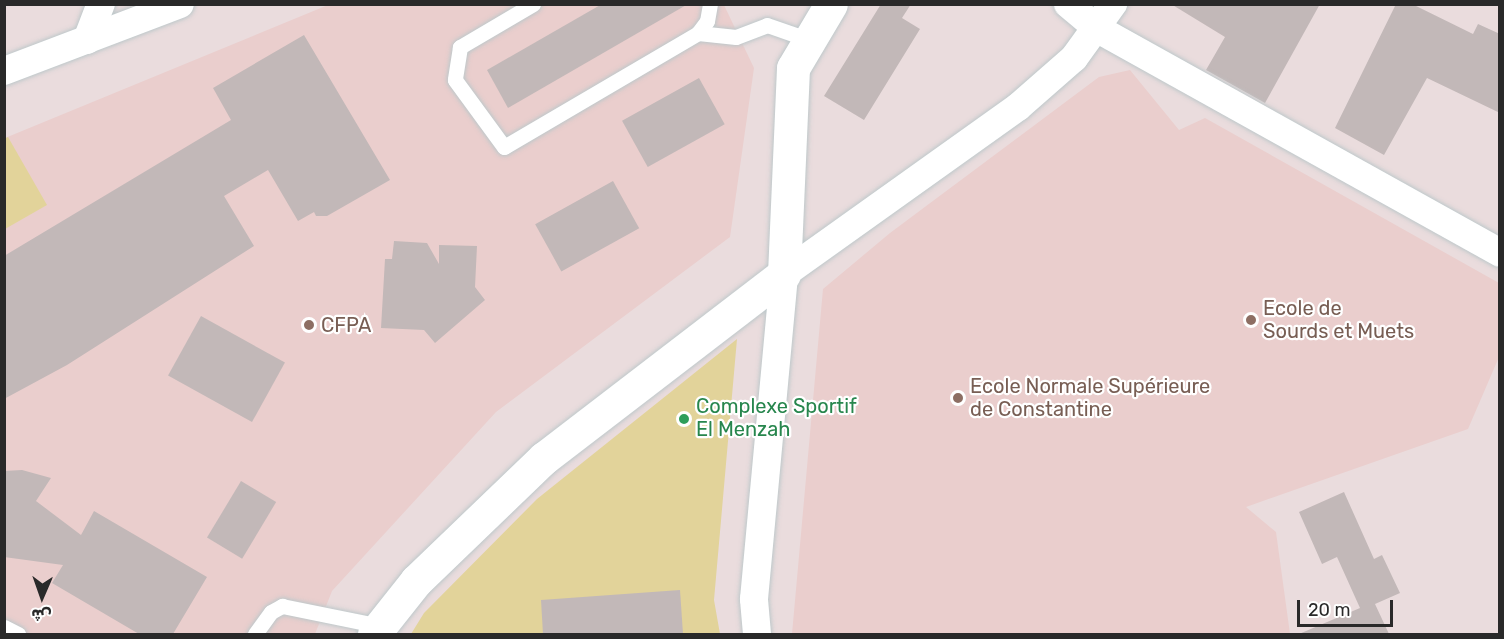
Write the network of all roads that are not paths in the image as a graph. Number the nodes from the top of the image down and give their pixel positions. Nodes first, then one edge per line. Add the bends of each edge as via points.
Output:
1 (101, 4) edge
2 (180, 4) edge
3 (533, 4) edge
4 (710, 4) edge
5 (831, 4) edge
6 (1068, 4) edge
7 (1113, 4) edge
8 (1098, 29) junction
9 (698, 33) junction
10 (87, 40) junction
11 (810, 40) junction
12 (4, 71) edge
13 (1500, 253) edge
14 (784, 274) junction
15 (4, 627) edge
16 (377, 630) edge
17 (18, 634) edge
18 (255, 634) edge
19 (757, 634) edge

1 - 10 street
2 - 10 street
3 - 9 lane via 460,46 455,80 504,147
4 - 9 lane via 707,21
5 - 11 main road
6 - 8 street
7 - 8 street
8 - 13 street
8 - 14 street via 1074,58 1018,107
9 - 11 lane via 736,38 767,25
10 - 12 street
11 - 14 main road via 793,68
14 - 16 main road via 544,458 416,581
14 - 19 street via 754,598
15 - 17 lane
16 - 18 lane via 282,606 271,612

